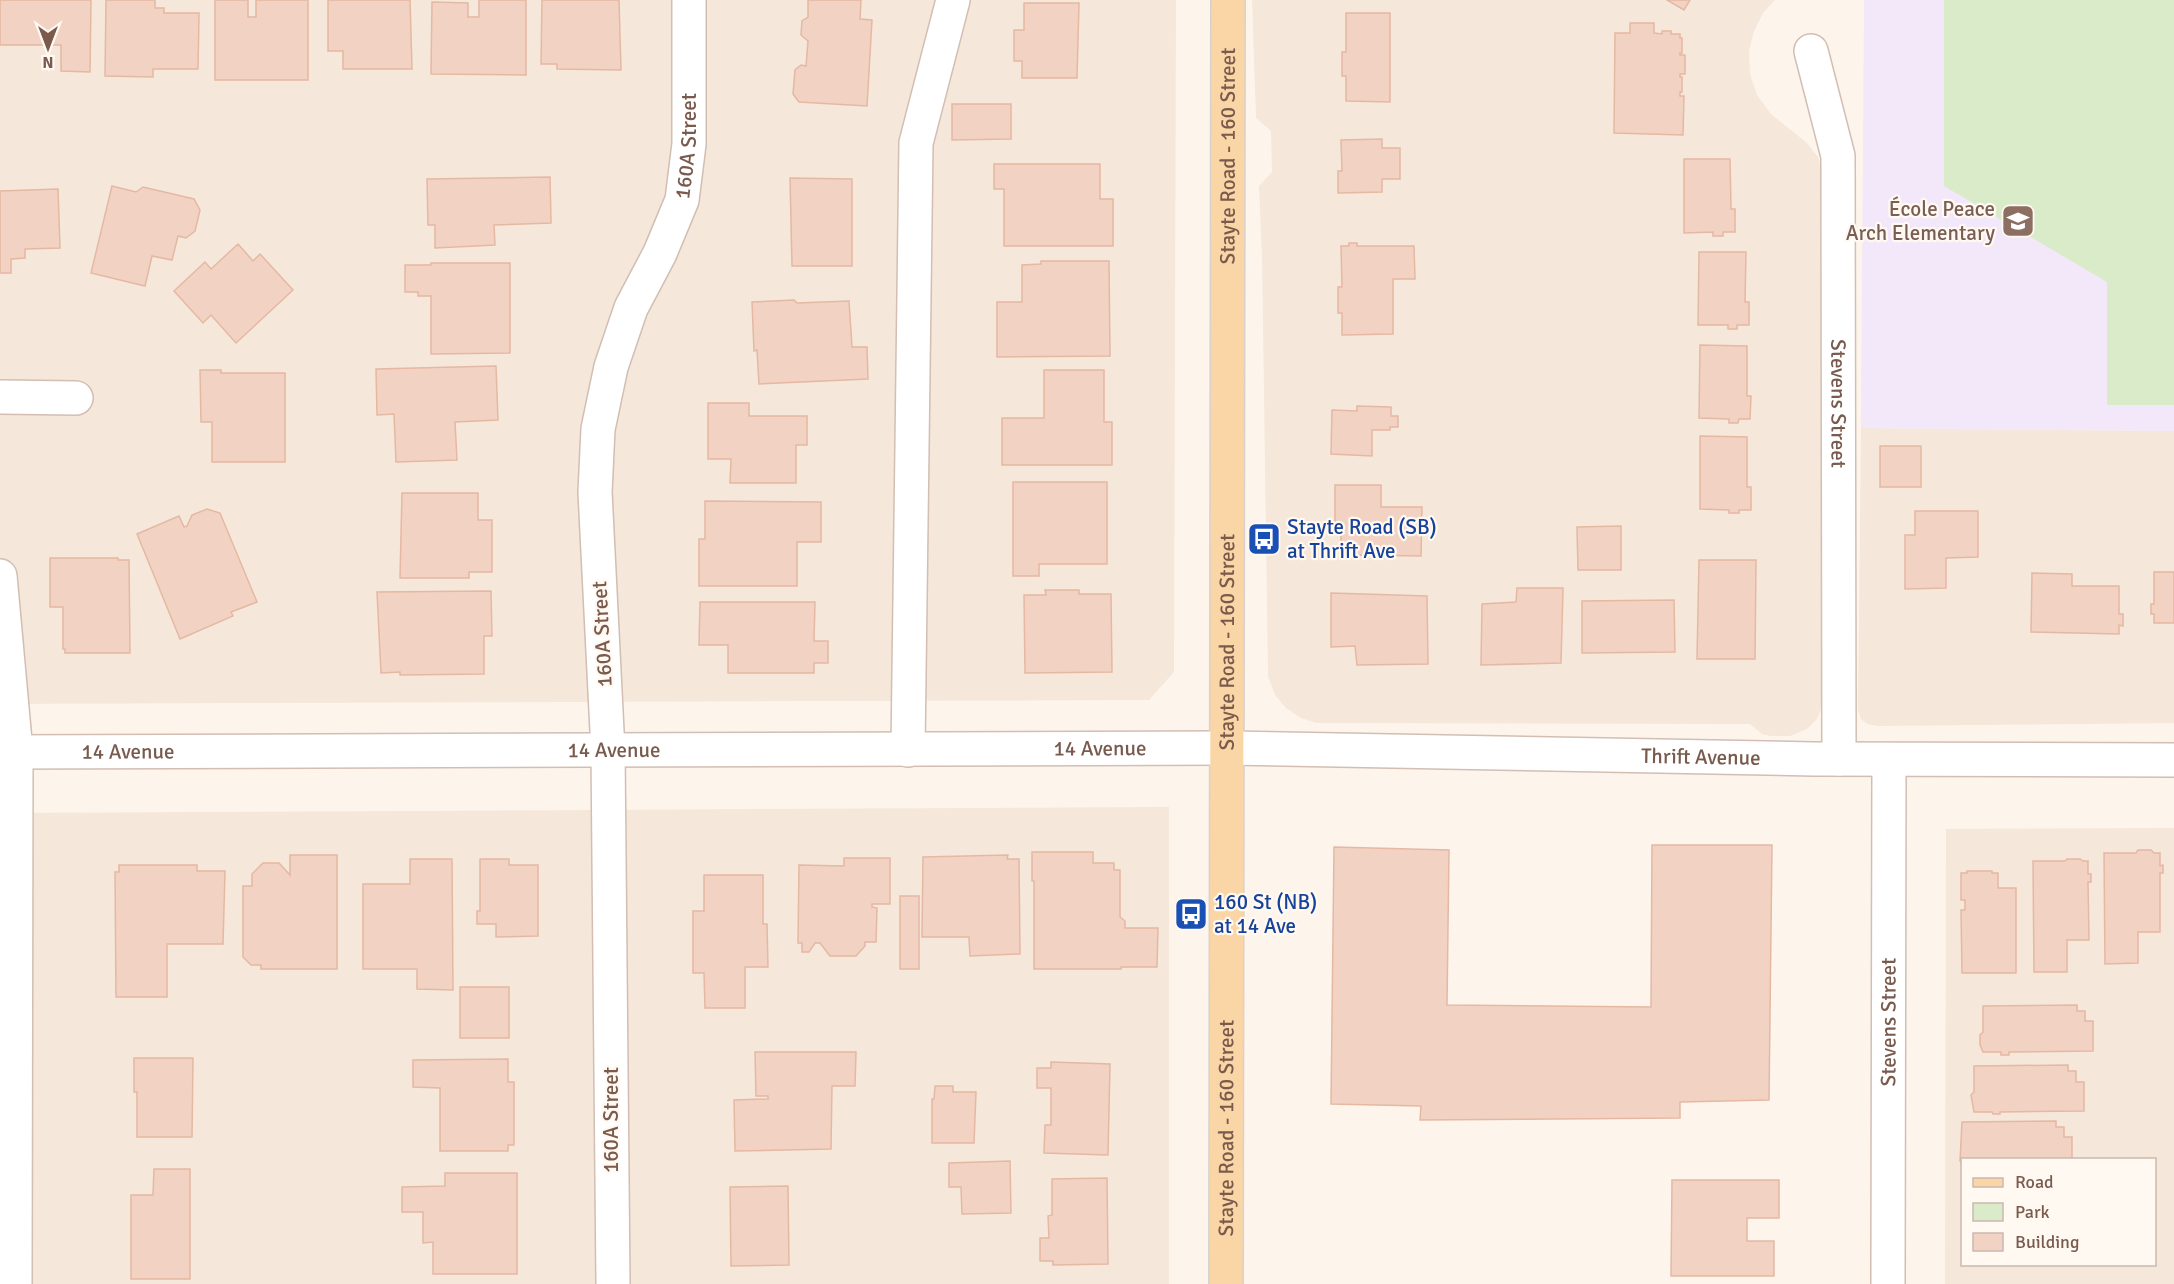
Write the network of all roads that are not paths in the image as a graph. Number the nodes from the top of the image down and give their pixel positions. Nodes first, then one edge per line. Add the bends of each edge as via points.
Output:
1 (689, 0) edge
2 (953, 0) edge
3 (1228, 0) edge
4 (1811, 51) dead end
5 (0, 397) edge
6 (76, 398) dead end
7 (0, 576) edge
8 (1227, 748) junction
9 (908, 750) junction
10 (608, 751) junction
11 (8, 752) edge
12 (1839, 759) junction
13 (1889, 760) junction
14 (2174, 760) edge
15 (15, 1284) edge
16 (612, 1284) edge
17 (1226, 1284) edge
18 (1888, 1284) edge

1 - 10 street, 160A Street via 689,144 682,200 632,309 611,367 598,429 594,492
2 - 9 street via 916,143
3 - 8 main road, Stayte Road - 160 Street
4 - 12 street, Stevens Street via 1838,156
5 - 6 street
7 - 11 street
8 - 9 street, 14 Avenue
8 - 12 street, Thrift Avenue
8 - 17 main road, Stayte Road - 160 Street
9 - 10 street, 14 Avenue
10 - 11 street, 14 Avenue
10 - 16 street, 160A Street
11 - 15 street
12 - 13 street, Thrift Avenue
13 - 14 street, Thrift Avenue
13 - 18 street, Stevens Street

